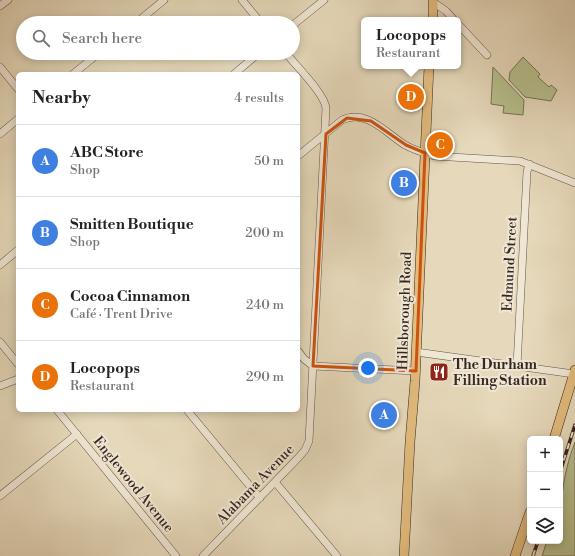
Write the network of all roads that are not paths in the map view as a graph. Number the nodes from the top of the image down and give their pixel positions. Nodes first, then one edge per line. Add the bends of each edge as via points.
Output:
1 (8, 0) edge
2 (164, 0) edge
3 (242, 0) edge
4 (324, 0) edge
5 (433, 1) edge
6 (0, 6) edge
7 (145, 16) edge
8 (255, 16) edge
9 (433, 17) edge
10 (451, 17) edge
11 (300, 19) edge
12 (461, 27) edge
13 (487, 55) dead end
14 (90, 60) edge
15 (251, 60) edge
16 (292, 60) edge
17 (0, 67) edge
18 (429, 69) edge
19 (75, 72) edge
20 (236, 72) edge
21 (16, 87) edge
22 (16, 121) edge
23 (0, 134) edge
24 (326, 134) junction
25 (425, 153) junction
26 (300, 154) edge
27 (528, 164) junction
28 (575, 183) edge
29 (16, 252) edge
30 (0, 265) edge
31 (0, 342) edge
32 (416, 352) junction
33 (300, 354) edge
34 (16, 362) edge
35 (313, 366) junction
36 (517, 366) junction
37 (416, 371) junction
38 (574, 372) edge
39 (16, 380) edge
40 (0, 386) edge
41 (59, 412) edge
42 (189, 412) edge
43 (77, 434) junction
44 (555, 436) edge
45 (275, 482) junction
46 (0, 496) edge
47 (260, 498) junction
48 (527, 521) edge
49 (176, 556) edge
50 (204, 556) edge
51 (337, 556) edge
52 (404, 556) edge
53 (515, 556) edge

1 - 6 street
2 - 7 street
3 - 8 street
4 - 11 street
5 - 9 main road
5 - 10 street
12 - 13 street
14 - 19 street
15 - 20 street
16 - 24 street, Alabama Avenue via 325,102
17 - 21 street
18 - 25 main road, Hillsborough Road
22 - 23 street
24 - 25 street via 344,119 362,118 377,124 406,145
24 - 26 street
24 - 35 street, Alabama Avenue
25 - 27 street via 434,156 518,160
25 - 32 main road, Hillsborough Road
27 - 28 street
27 - 36 street, Edmund Street
29 - 30 street
31 - 34 street
32 - 36 street
32 - 37 main road, Hillsborough Road
33 - 35 street
35 - 37 street
35 - 45 street, Alabama Avenue via 309,441 305,450
36 - 38 street
37 - 52 main road, Hillsborough Road
38 - 44 main road
39 - 40 street
41 - 43 street, Englewood Avenue
42 - 47 street
43 - 46 street
43 - 49 street, Englewood Avenue
45 - 47 street, Alabama Avenue
45 - 51 street
47 - 50 street, Alabama Avenue
48 - 53 main road

